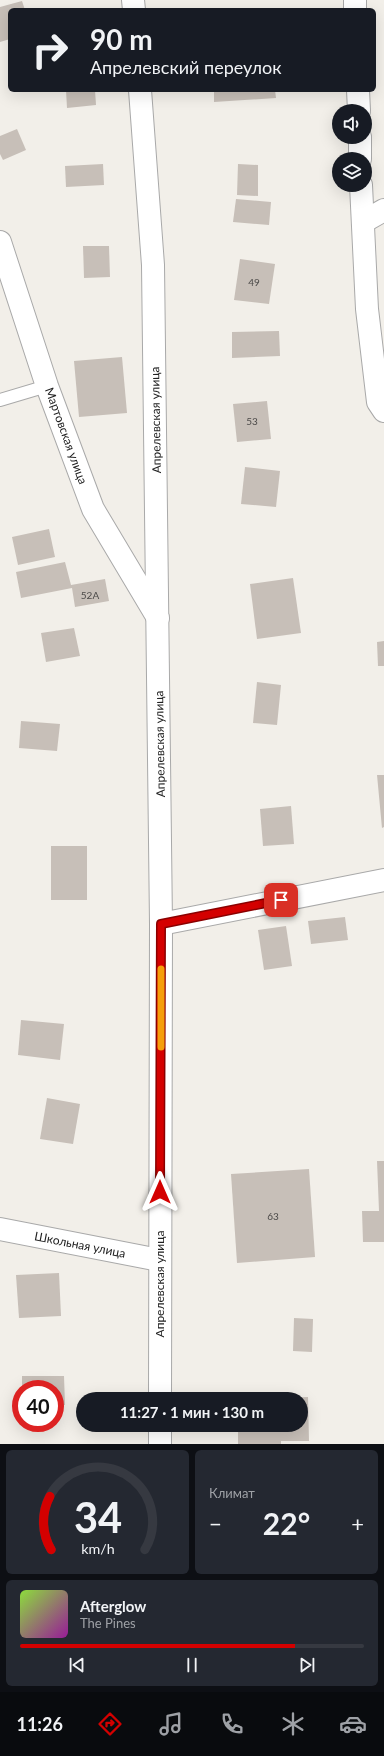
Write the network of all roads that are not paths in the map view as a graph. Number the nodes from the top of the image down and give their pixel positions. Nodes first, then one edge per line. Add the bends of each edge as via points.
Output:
1 (140, 92) edge
2 (358, 92) edge
3 (359, 104) edge
4 (361, 192) edge
5 (384, 210) edge
6 (363, 222) junction
7 (0, 242) edge
8 (47, 386) junction
9 (0, 400) edge
10 (384, 411) edge
11 (158, 618) junction
12 (384, 880) edge
13 (161, 924) junction
14 (0, 1229) edge
15 (159, 1260) junction
16 (160, 1392) edge
17 (160, 1432) edge
18 (160, 1444) edge

1 - 11 street, Апрелевская улица via 153,265
2 - 3 street
4 - 6 street
5 - 6 street
6 - 10 street via 366,309 378,402
7 - 8 street, Мартовская улица
8 - 9 lane
8 - 11 street, Мартовская улица via 93,509
11 - 13 street, Апрелевская улица
12 - 13 street
13 - 15 street, Апрелевская улица
14 - 15 street, Школьная улица
15 - 16 street, Апрелевская улица
17 - 18 street

